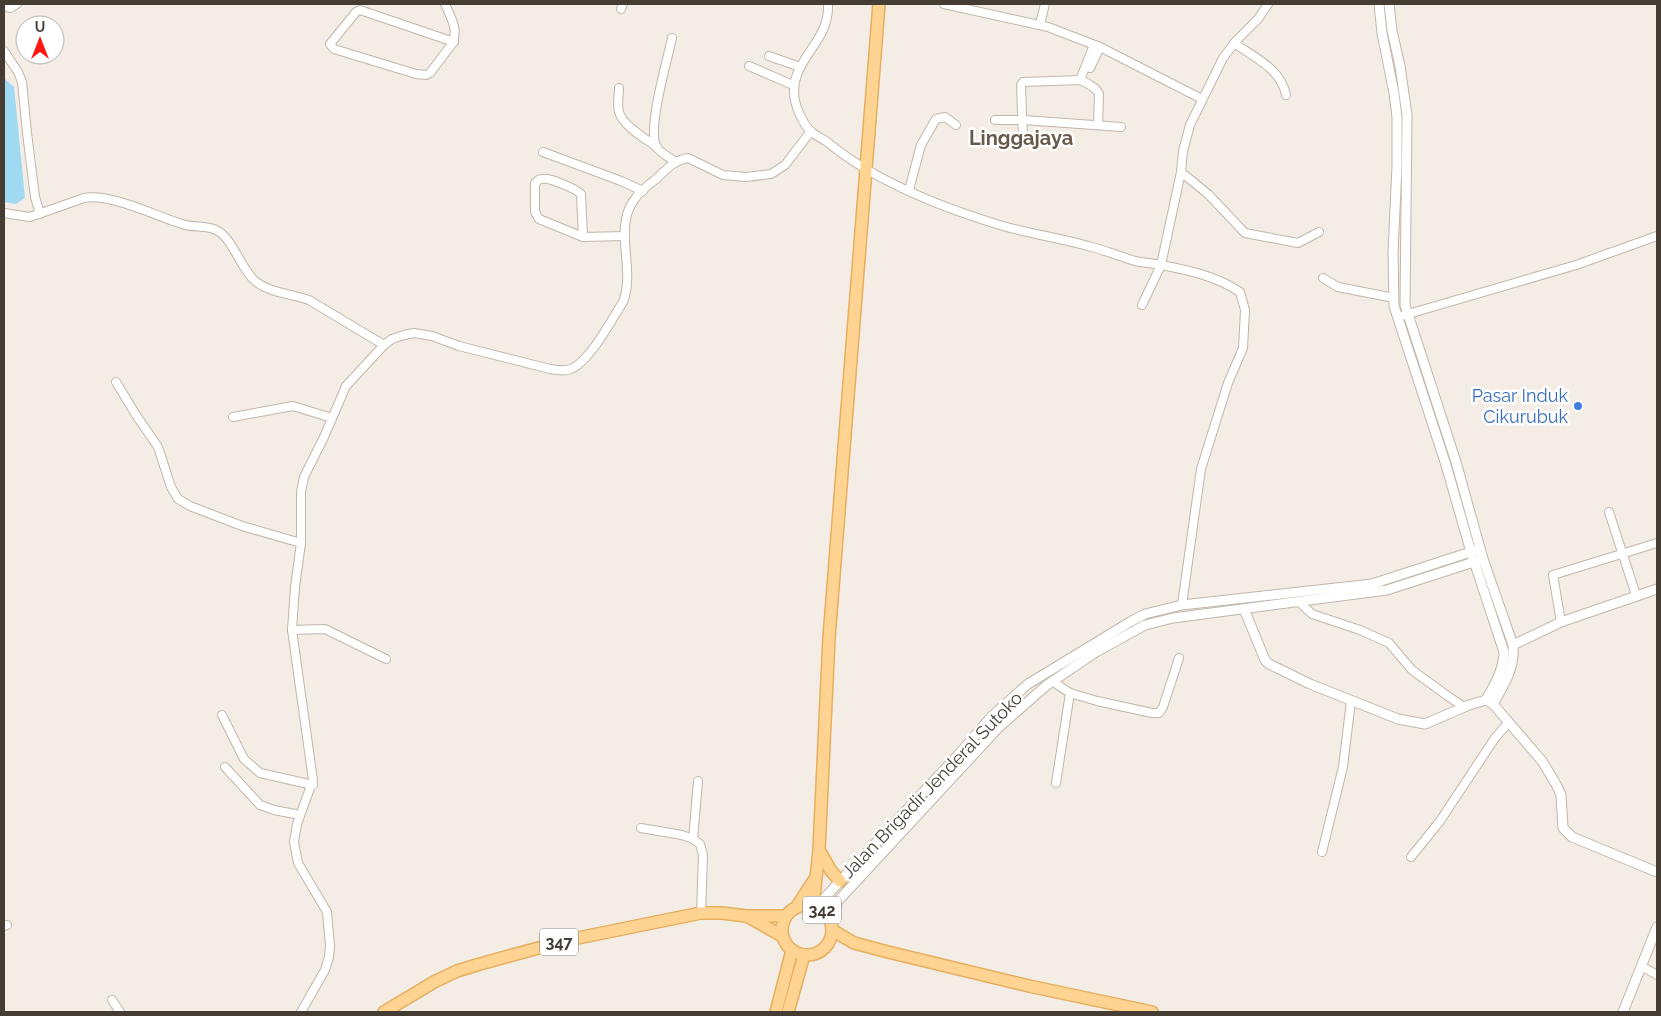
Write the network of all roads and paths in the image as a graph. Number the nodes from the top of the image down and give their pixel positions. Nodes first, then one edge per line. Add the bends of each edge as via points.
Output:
1 (4, 4) edge
2 (17, 4) edge
3 (445, 4) edge
4 (828, 4) edge
5 (879, 4) edge
6 (944, 4) edge
7 (1045, 4) edge
8 (1268, 4) edge
9 (1379, 4) edge
10 (1389, 4) edge
11 (1040, 24) junction
12 (672, 38) dead end
13 (454, 42) junction
14 (1234, 43) junction
15 (1097, 46) junction
16 (4, 51) edge
17 (769, 56) dead end
18 (749, 66) dead end
19 (800, 67) junction
20 (1082, 81) junction
21 (793, 85) junction
22 (619, 88) dead end
23 (1286, 95) dead end
24 (1202, 99) junction
25 (995, 120) dead end
26 (1024, 120) junction
27 (956, 125) dead end
28 (1098, 125) junction
29 (1121, 127) dead end
30 (811, 131) junction
31 (1023, 139) dead end
32 (657, 147) junction
33 (544, 152) dead end
34 (676, 162) junction
35 (866, 169) junction
36 (1181, 172) junction
37 (908, 190) junction
38 (643, 191) junction
39 (4, 213) edge
40 (40, 214) junction
41 (1319, 232) dead end
42 (625, 236) junction
43 (1657, 236) edge
44 (583, 237) junction
45 (1161, 265) junction
46 (1323, 278) dead end
47 (1394, 298) junction
48 (1142, 305) dead end
49 (1409, 314) junction
50 (1398, 317) junction
51 (384, 345) junction
52 (116, 382) dead end
53 (233, 417) dead end
54 (332, 418) junction
55 (1609, 512) dead end
56 (302, 543) junction
57 (1657, 543) edge
58 (1480, 549) junction
59 (1471, 552) junction
60 (1623, 555) junction
61 (1479, 561) junction
62 (1657, 589) edge
63 (1636, 595) junction
64 (1286, 599) junction
65 (1298, 602) junction
66 (1182, 605) junction
67 (1244, 609) junction
68 (1561, 622) junction
69 (292, 630) junction
70 (1514, 645) junction
71 (1094, 648) junction
72 (1179, 658) dead end
73 (386, 659) dead end
74 (1052, 681) junction
75 (1070, 693) junction
76 (1351, 700) junction
77 (1490, 702) junction
78 (1464, 707) junction
79 (222, 715) dead end
80 (992, 716) junction
81 (1509, 722) junction
82 (999, 727) junction
83 (225, 767) dead end
84 (698, 781) dead end
85 (1056, 783) dead end
86 (313, 784) junction
87 (300, 815) junction
88 (641, 828) dead end
89 (693, 839) junction
90 (819, 850) junction
91 (1322, 852) dead end
92 (1410, 857) dead end
93 (1657, 872) edge
94 (815, 878) junction
95 (840, 881) junction
96 (814, 906) junction
97 (796, 908) junction
98 (701, 913) junction
99 (826, 914) junction
100 (746, 916) junction
101 (786, 916) junction
102 (1657, 927) edge
103 (832, 930) junction
104 (782, 936) junction
105 (854, 942) junction
106 (1654, 944) edge
107 (825, 947) junction
108 (792, 950) junction
109 (804, 955) junction
110 (1642, 966) junction
111 (1657, 975) edge
112 (112, 1000) dead end
113 (120, 1012) edge
114 (301, 1012) edge
115 (384, 1012) edge
116 (776, 1012) edge
117 (788, 1012) edge
118 (1152, 1012) edge
119 (1623, 1012) edge

1 - 2 street via 10,8
3 - 13 street via 456,31
4 - 19 street via 826,27
5 - 35 main road
6 - 11 street
7 - 11 street
8 - 14 street
9 - 47 street via 1397,117
10 - 49 street via 1406,115 1404,266 1405,304
11 - 15 street
12 - 32 street via 654,123
13 - 13 street via 360,10 330,44 334,49 421,75 430,73
14 - 23 street via 1274,71
14 - 24 street
15 - 20 street
15 - 24 street
16 - 40 street via 22,82 26,133
17 - 19 street
18 - 21 street
19 - 21 street
20 - 26 street via 1023,82
20 - 28 street via 1098,90
21 - 30 street via 795,102
22 - 32 street via 622,120
24 - 36 street via 1190,125
25 - 26 street
26 - 28 street
26 - 31 street
27 - 37 street via 945,117 936,119 921,145
28 - 29 street
30 - 34 street via 785,165 771,174 736,177 724,175 688,158
30 - 35 street
32 - 34 street
33 - 38 street
34 - 38 street
35 - 37 street
35 - 90 main road via 829,638
36 - 41 street via 1248,234 1298,243
36 - 45 street
37 - 45 street via 1004,226
38 - 42 street via 634,200 625,219
39 - 40 street via 30,217
40 - 51 street via 93,196 184,225 216,230 226,237 256,281 280,293 308,300
42 - 44 street
42 - 51 street via 628,265 623,302 592,350 573,368 564,371 550,369 414,333 404,334
43 - 49 street
44 - 44 street via 539,219 535,212 537,181 544,178 581,194
45 - 48 street
45 - 66 street via 1191,271 1231,286 1240,292 1245,310 1243,348 1201,469
46 - 47 street via 1338,287
47 - 50 street
49 - 50 street
49 - 58 street
50 - 59 street
51 - 54 street via 346,386
52 - 56 street via 158,447 178,499 242,526
53 - 54 street via 292,406
54 - 56 street via 302,484
55 - 60 street
56 - 69 street
57 - 60 street
58 - 59 street, Jalan Brigadir Jenderal Sutoko
58 - 61 street
59 - 61 street
59 - 64 street, Jalan Brigadir Jenderal Sutoko via 1372,584
60 - 63 street
60 - 68 street via 1553,575
61 - 65 street via 1387,590
61 - 70 street
61 - 77 street via 1504,652
62 - 63 street
63 - 68 street
64 - 65 street
64 - 66 street, Jalan Brigadir Jenderal Sutoko
64 - 67 street
65 - 78 street via 1312,614 1389,643 1412,670
66 - 71 street, Jalan Brigadir Jenderal Sutoko via 1145,614
67 - 71 street via 1145,625
67 - 76 street via 1265,660 1310,684
68 - 70 street
69 - 73 street via 325,629
69 - 86 street
70 - 77 street via 1509,677
71 - 74 street
71 - 80 street, Jalan Brigadir Jenderal Sutoko via 1028,684
72 - 75 street via 1159,713
74 - 75 street
74 - 82 street
75 - 85 street
76 - 78 street via 1398,719 1425,724
76 - 91 street via 1343,767
77 - 78 street
77 - 81 street
79 - 86 street via 244,759 260,773
80 - 82 street
80 - 95 street, Jalan Brigadir Jenderal Sutoko
81 - 92 street via 1440,821
81 - 93 street via 1542,761 1557,786 1561,795 1562,828 1572,837
82 - 99 street
83 - 87 street via 260,805
84 - 89 street
86 - 87 street
87 - 114 street via 294,842 296,856 327,912 330,937 325,970
88 - 89 street
89 - 98 street via 700,844 703,855
90 - 94 main road
90 - 95 main road via 826,865
94 - 96 main road
94 - 97 main road
95 - 96 street, Jalan Brigadir Jenderal Sutoko
96 - 97 main road, 342
96 - 99 main road, 342
97 - 101 main road, 342
98 - 100 main road, 347
98 - 115 main road, 347 via 568,940 472,966 434,982
99 - 103 main road, 342
100 - 101 main road
100 - 104 main road
101 - 104 main road, 342
102 - 106 street
103 - 105 main road
103 - 107 main road, 342
104 - 108 main road, 342
105 - 107 main road
105 - 118 main road via 1029,986
106 - 110 street
107 - 109 main road, 342
108 - 109 main road
108 - 116 main road
109 - 117 main road
110 - 111 street
110 - 119 street
112 - 113 street

